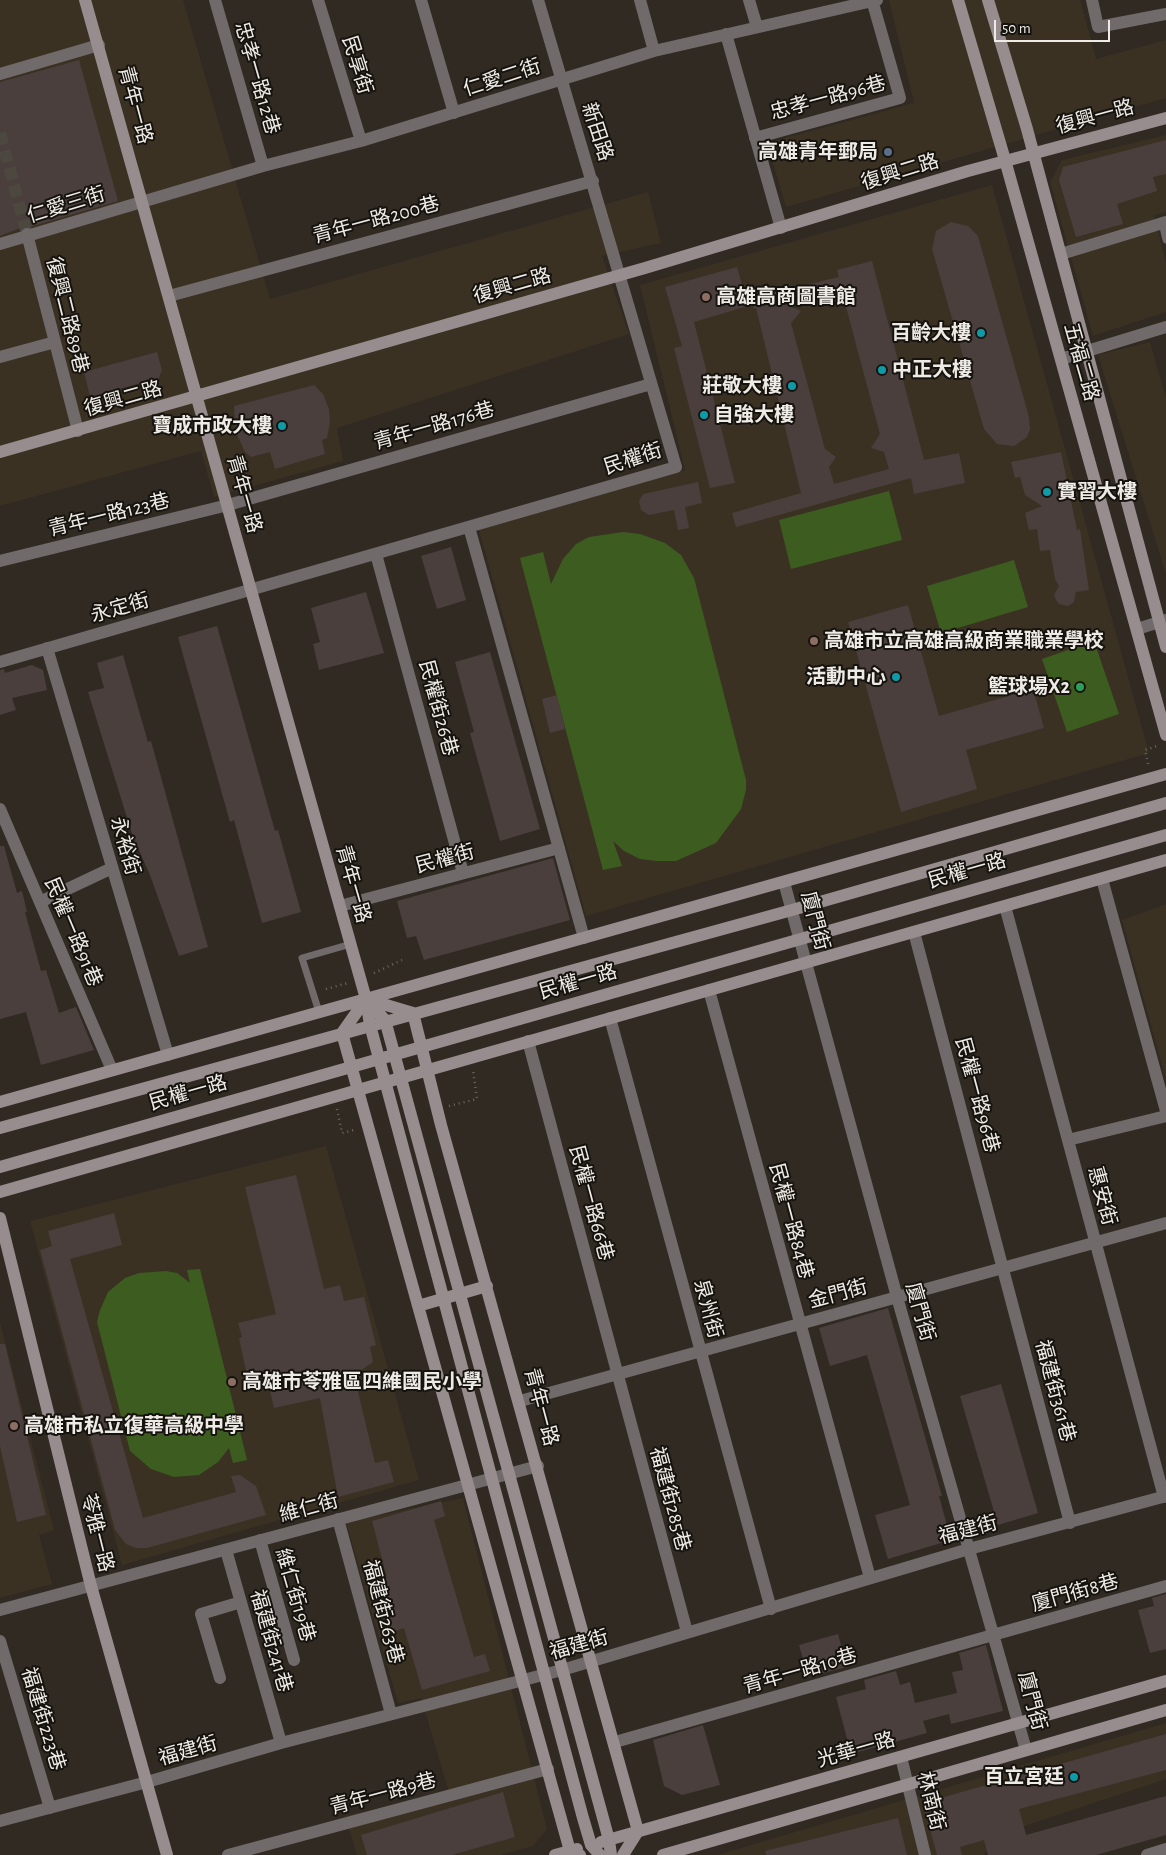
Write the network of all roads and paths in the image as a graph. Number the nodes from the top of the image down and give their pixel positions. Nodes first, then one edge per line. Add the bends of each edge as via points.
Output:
1 (86, 0) edge
2 (215, 0) edge
3 (318, 0) edge
4 (421, 0) edge
5 (538, 0) edge
6 (640, 0) edge
7 (749, 0) edge
8 (874, 0) edge
9 (958, 0) edge
10 (988, 0) edge
11 (1092, 0) edge
12 (829, 5) edge
13 (1166, 14) edge
14 (757, 27) junction
15 (726, 34) junction
16 (99, 45) junction
17 (654, 51) junction
18 (0, 74) edge
19 (560, 80) junction
20 (454, 113) junction
21 (1166, 118) edge
22 (755, 138) junction
23 (361, 141) junction
24 (1033, 153) junction
25 (1005, 160) junction
26 (263, 166) junction
27 (593, 181) junction
28 (142, 202) junction
29 (1164, 223) edge
30 (781, 228) junction
31 (28, 235) junction
32 (1166, 240) edge
33 (0, 244) edge
34 (1060, 254) junction
35 (620, 275) junction
36 (169, 296) junction
37 (1166, 327) edge
38 (55, 342) junction
39 (1086, 352) junction
40 (0, 357) edge
41 (1061, 359) junction
42 (651, 384) junction
43 (197, 397) junction
44 (78, 431) junction
45 (0, 452) edge
46 (228, 505) junction
47 (469, 527) junction
48 (376, 554) junction
49 (0, 561) edge
50 (251, 590) junction
51 (1162, 621) edge
52 (1136, 629) junction
53 (1166, 647) edge
54 (47, 648) junction
55 (0, 662) edge
56 (1166, 735) edge
57 (1159, 746) dead end
58 (1146, 750) dead end
59 (1166, 774) edge
60 (1166, 803) edge
61 (0, 809) edge
62 (1166, 835) edge
63 (559, 848) junction
64 (1166, 860) edge
65 (112, 868) junction
66 (464, 873) junction
67 (1102, 879) junction
68 (784, 882) junction
69 (40, 902) junction
70 (340, 906) junction
71 (1005, 906) junction
72 (792, 910) junction
73 (914, 932) junction
74 (584, 938) junction
75 (800, 938) junction
76 (351, 944) junction
77 (807, 962) junction
78 (709, 990) junction
79 (366, 999) junction
80 (319, 1012) junction
81 (413, 1013) junction
82 (610, 1018) junction
83 (385, 1020) junction
84 (370, 1025) junction
85 (342, 1033) junction
86 (528, 1042) junction
87 (422, 1047) junction
88 (394, 1054) junction
89 (168, 1055) junction
90 (379, 1059) junction
91 (352, 1066) junction
92 (112, 1070) junction
93 (428, 1070) junction
94 (401, 1077) junction
95 (385, 1082) junction
96 (358, 1090) junction
97 (0, 1102) edge
98 (1166, 1111) edge
99 (1166, 1116) edge
100 (0, 1128) edge
101 (1068, 1140) junction
102 (0, 1167) edge
103 (0, 1192) edge
104 (0, 1218) edge
105 (1166, 1223) edge
106 (1095, 1243) junction
107 (1004, 1268) junction
108 (487, 1286) junction
109 (460, 1294) junction
110 (896, 1298) junction
111 (444, 1299) junction
112 (418, 1306) junction
113 (800, 1324) junction
114 (701, 1351) junction
115 (618, 1374) junction
116 (520, 1401) junction
117 (538, 1466) junction
118 (509, 1474) junction
119 (492, 1478) junction
120 (468, 1485) junction
121 (1165, 1496) edge
122 (338, 1520) junction
123 (1070, 1523) junction
124 (260, 1540) junction
125 (969, 1549) junction
126 (226, 1550) junction
127 (870, 1578) junction
128 (91, 1586) junction
129 (1166, 1586) edge
130 (240, 1602) junction
131 (771, 1609) junction
132 (0, 1610) edge
133 (687, 1632) junction
134 (994, 1635) junction
135 (0, 1641) edge
136 (294, 1660) dead end
137 (591, 1661) junction
138 (562, 1670) junction
139 (544, 1675) junction
140 (220, 1678) dead end
141 (523, 1680) junction
142 (1166, 1681) edge
143 (1166, 1710) edge
144 (391, 1714) junction
145 (1019, 1724) junction
146 (615, 1742) junction
147 (281, 1743) junction
148 (1026, 1750) junction
149 (901, 1757) junction
150 (548, 1769) junction
151 (147, 1782) junction
152 (907, 1784) junction
153 (50, 1808) junction
154 (0, 1821) edge
155 (638, 1831) junction
156 (609, 1840) junction
157 (591, 1845) junction
158 (1166, 1849) edge
159 (575, 1853) edge
160 (168, 1855) edge
161 (228, 1855) edge
162 (555, 1855) edge
163 (600, 1855) edge
164 (611, 1855) edge
165 (623, 1855) edge
166 (663, 1855) edge
167 (925, 1855) edge
168 (1147, 1855) edge

1 - 16 street, 青年一路
2 - 26 street, 忠孝一路12巷
3 - 23 street, 民享街
4 - 20 street
5 - 19 street, 新田路
6 - 17 street
7 - 14 street
8 - 12 street, 仁愛二街
8 - 22 street, 忠孝一路96巷 via 900,98
9 - 25 street, 五福二路
10 - 24 street, 五福二路
11 - 13 street via 1098,27
12 - 14 street, 仁愛二街
14 - 15 street, 仁愛二街
15 - 17 street, 仁愛二街
15 - 22 street
16 - 18 street
16 - 28 street, 青年一路
17 - 19 street, 仁愛二街
19 - 20 street, 仁愛二街
19 - 27 street, 新田路
20 - 23 street, 仁愛二街
21 - 24 street, 復興一路
22 - 30 street
23 - 26 street, 仁愛二街
24 - 25 street, 復興二路
24 - 34 street, 五福二路
25 - 30 street, 復興二路
25 - 41 street, 五福二路
26 - 28 street, 仁愛二街
27 - 35 street, 新田路
27 - 36 street, 青年一路200巷
28 - 31 street, 仁愛三街
28 - 36 street, 青年一路
29 - 32 lane
29 - 34 street
30 - 35 street, 復興二路
31 - 33 street, 仁愛三街
31 - 38 street, 復興二路89巷
34 - 39 street, 五福二路
35 - 42 street, 民權街
35 - 43 street, 復興二路
36 - 43 street, 青年一路
37 - 39 street
38 - 40 street
38 - 44 street, 復興二路89巷
39 - 41 street
39 - 51 street, 五福二路
41 - 52 street, 五福二路
42 - 46 street, 青年一路176巷
42 - 47 street, 民權街 via 676,467
43 - 44 street, 復興二路
43 - 46 street, 青年一路
44 - 45 street, 復興二路
46 - 49 street, 青年一路123巷
46 - 50 street, 青年一路
47 - 48 street, 民權街
47 - 63 street
48 - 50 street, 民權街
48 - 66 street, 民權街26巷
50 - 54 street, 永定街
50 - 70 street, 青年一路
51 - 52 street
51 - 53 street, 五福二路
52 - 56 street, 五福二路
54 - 55 street, 永定街
54 - 65 street, 永裕街
57 - 58 path
59 - 68 street, 民權一路
60 - 72 street, 民權一路
61 - 69 street, 民權一路91巷
62 - 75 street, 民權一路
63 - 66 street, 民權街
63 - 74 street
64 - 67 street
65 - 69 street
65 - 89 street, 永裕街
66 - 70 street, 民權街
67 - 71 street
67 - 98 street
68 - 72 street, 廈門街
68 - 74 street, 民權一路
69 - 92 street, 民權一路91巷
70 - 76 street, 青年一路
71 - 73 street
71 - 101 street, 惠安街
72 - 75 street, 廈門街
72 - 81 street, 民權一路
73 - 77 street
73 - 107 street, 民權一路96巷
74 - 79 street, 民權一路
75 - 77 street, 廈門街
75 - 87 street, 民權一路
76 - 79 street, 青年一路
76 - 80 lane via 302,958
77 - 78 street
77 - 110 street, 廈門街
78 - 82 street
78 - 113 street, 民權一路84巷
79 - 80 street, 民權一路
79 - 81 street
79 - 83 street, 青年一路
79 - 84 street, 青年一路
79 - 85 street
80 - 89 street, 民權一路
81 - 83 street, 民權一路
81 - 87 street, 青年一路
82 - 86 street
82 - 114 street, 泉州街
83 - 84 street, 民權一路
83 - 88 street, 青年一路
84 - 85 street, 民權一路
84 - 90 street, 青年一路
85 - 91 street
85 - 100 street, 民權一路
86 - 93 street
86 - 115 street, 民權一路66巷
87 - 88 street, 民權一路
87 - 93 street, 青年一路
88 - 90 street, 民權一路
88 - 94 street, 青年一路
89 - 92 street, 民權一路
90 - 91 street, 民權一路
90 - 95 street, 青年一路
91 - 96 street
91 - 102 street, 民權一路
92 - 97 street, 民權一路
93 - 94 street
93 - 108 street, 青年一路
94 - 95 street
94 - 109 street, 青年一路
95 - 96 street
95 - 111 street, 青年一路
96 - 103 street
96 - 112 street
99 - 101 street
101 - 106 street, 惠安街
104 - 128 street, 苓雅一路
105 - 106 street, 金門街
106 - 107 street, 金門街
106 - 121 street, 惠安街
107 - 110 street, 金門街
107 - 123 street, 福建街361巷
108 - 109 street
108 - 116 street, 青年一路
109 - 111 street
109 - 118 street, 青年一路
110 - 113 street, 金門街
110 - 125 street, 廈門街
111 - 112 street
111 - 119 street, 青年一路
112 - 120 street
113 - 114 street, 金門街
113 - 127 street, 民權一路84巷
114 - 115 street, 金門街
114 - 131 street, 泉州街
115 - 116 street, 金門街
115 - 133 street, 福建街285巷
116 - 117 street, 青年一路
117 - 118 street, 維仁街
117 - 137 street, 青年一路
118 - 119 street, 維仁街
118 - 138 street, 青年一路
119 - 120 street, 維仁街
119 - 139 street, 青年一路
120 - 122 street, 維仁街
120 - 141 street
121 - 123 street, 福建街
122 - 124 street, 維仁街
122 - 144 street, 福建街263巷
123 - 125 street, 福建街
124 - 126 street, 維仁街
124 - 136 street, 維仁街19巷
125 - 127 street, 福建街
125 - 134 street, 廈門街
126 - 128 street, 維仁街
126 - 130 street, 福建街241巷
127 - 131 street, 福建街
128 - 132 street, 維仁街
128 - 151 street, 苓雅一路
129 - 134 street, 廈門街8巷
130 - 140 street via 201,1614
130 - 147 street, 福建街241巷
131 - 133 street, 福建街
133 - 137 street, 福建街
134 - 145 street, 廈門街
134 - 146 street, 青年一路10巷
135 - 153 street, 福建街223巷
137 - 138 street, 福建街
137 - 146 street, 青年一路
138 - 139 street, 福建街
138 - 156 street, 青年一路
139 - 141 street, 福建街
139 - 157 street, 青年一路
141 - 144 street, 福建街
141 - 150 street
142 - 145 street, 光華一路
143 - 148 street
144 - 147 street, 福建街
145 - 148 street, 廈門街
145 - 149 street, 光華一路
146 - 155 street, 青年一路
147 - 151 street, 福建街
148 - 152 street
149 - 152 street, 林南街
149 - 155 street, 光華一路
150 - 159 street
150 - 161 street, 青年一路9巷
151 - 153 street, 福建街
151 - 160 street, 苓雅一路
152 - 166 street
152 - 167 street, 林南街
153 - 154 street, 福建街
155 - 156 street, 光華一路
155 - 165 street
156 - 157 street, 光華一路
156 - 164 street, 青年一路
157 - 159 street, 光華一路
157 - 163 street, 青年一路
158 - 168 street
159 - 162 street, 光華一路

